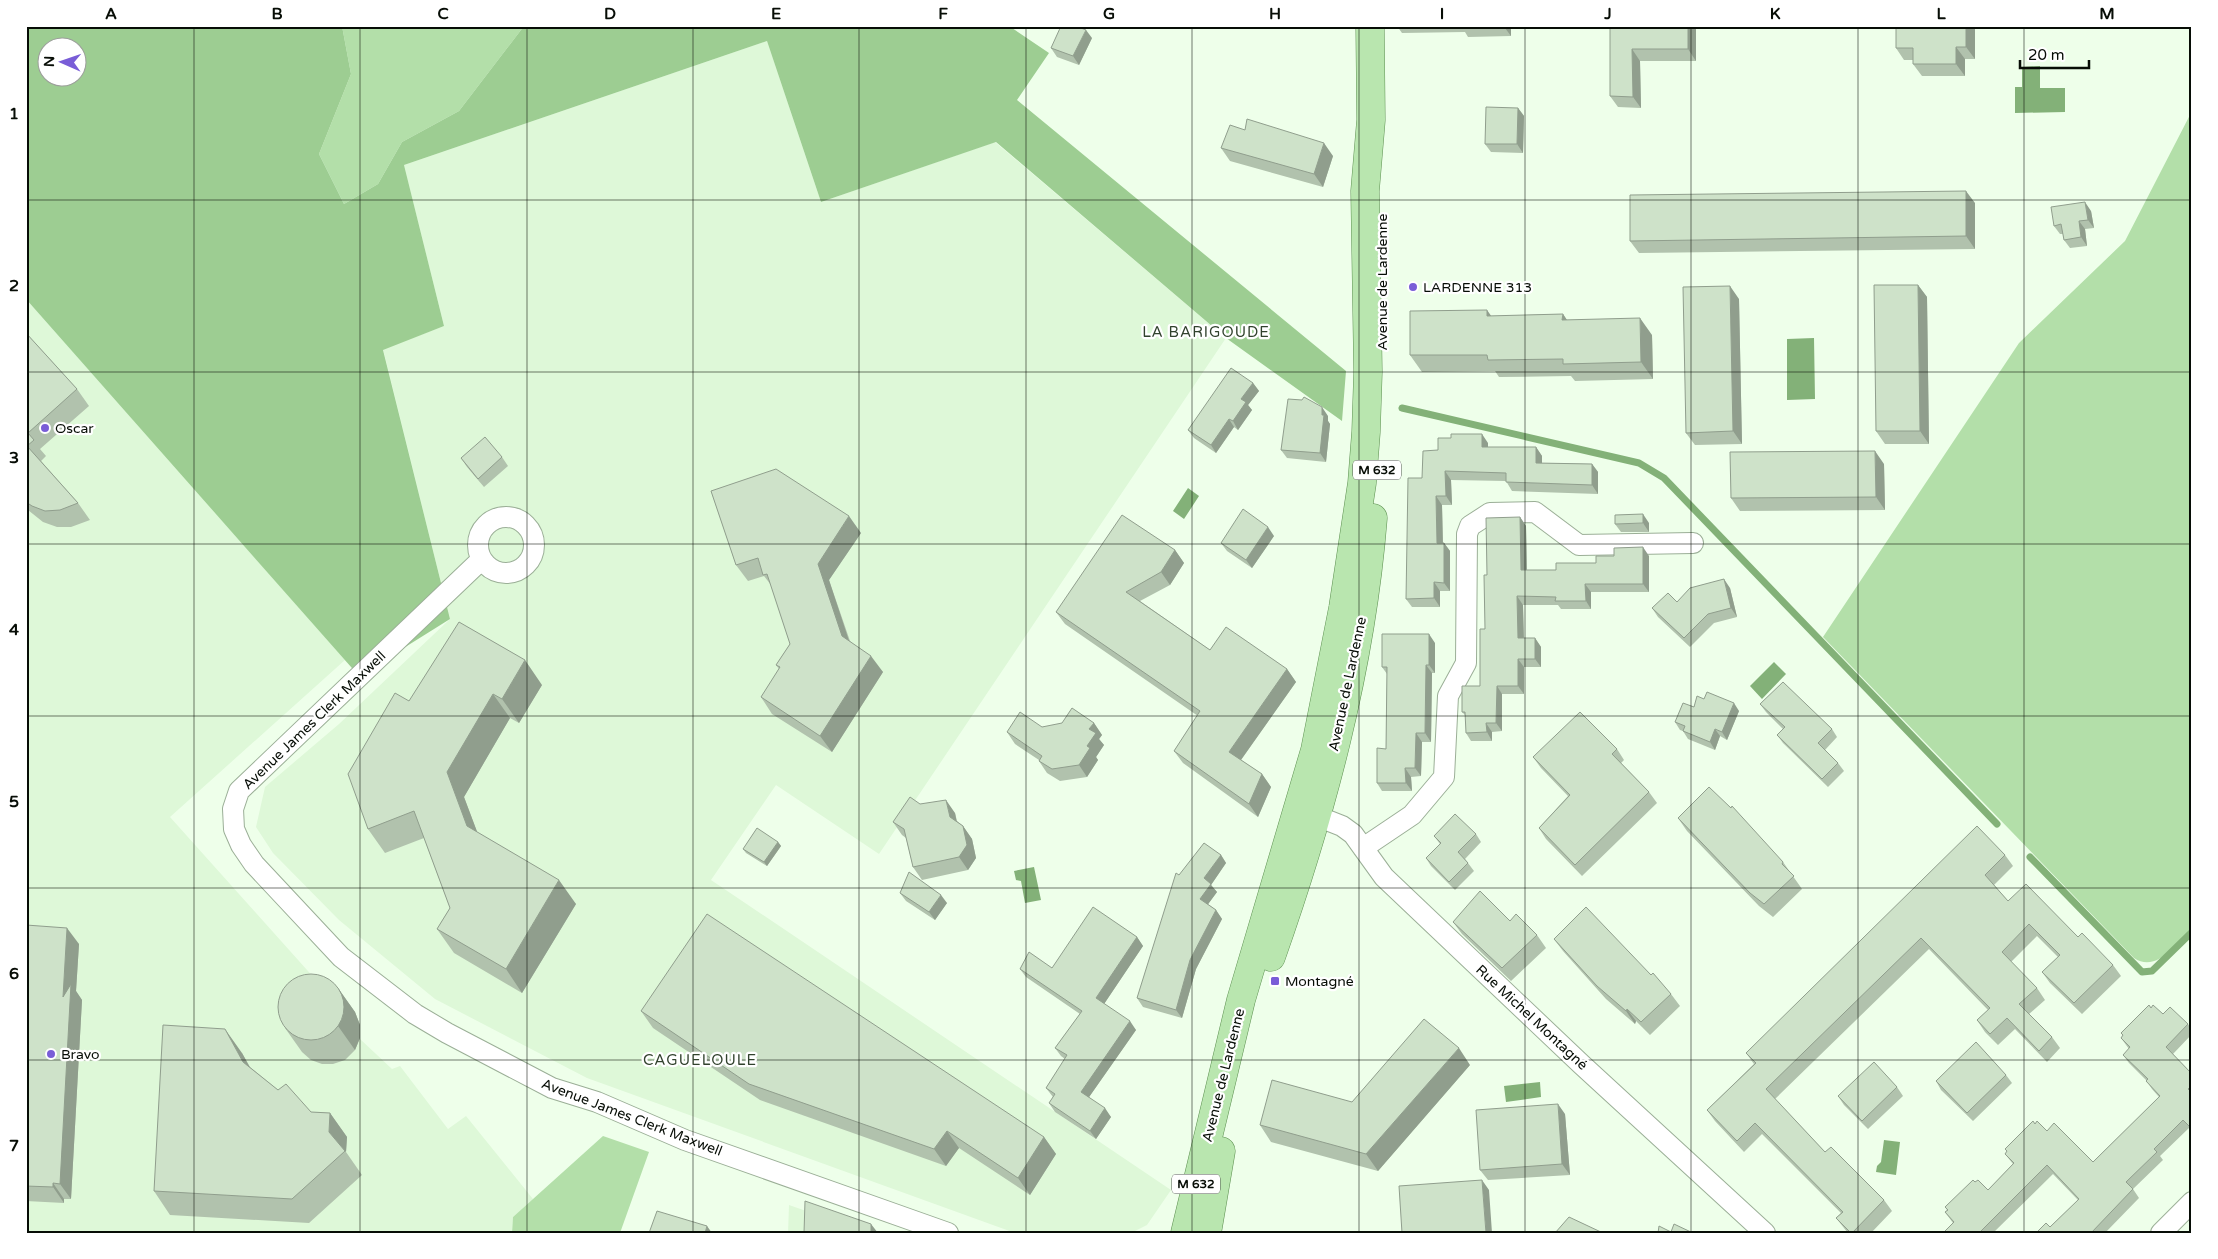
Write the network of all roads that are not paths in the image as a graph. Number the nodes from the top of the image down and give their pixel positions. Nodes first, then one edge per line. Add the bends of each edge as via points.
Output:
1 (1370, 26) edge
2 (1693, 543) dead end
3 (481, 560) dead end
4 (1307, 812) junction
5 (1363, 848) junction
6 (2192, 1202) edge
7 (948, 1233) edge
8 (1185, 1233) edge
9 (1207, 1233) edge
10 (1766, 1233) edge
11 (2161, 1233) edge

1 - 4 main road, Avenue de Lardenne / M 632 via 1371,120 1382,190 1384,307 1370,560 1344,710
2 - 5 street via 1580,545 1535,512 1490,513 1470,526 1467,534 1466,663 1448,696 1444,777 1412,815
3 - 7 street, Avenue James Clerk Maxwell via 239,791 233,809 234,829 254,864 341,957 415,1014 447,1033 552,1088 597,1102 685,1140
4 - 5 street, Rue Michel Montagné via 1342,826
4 - 8 main road, Avenue de Lardenne / M 632 via 1280,863 1241,1000
4 - 9 main road, Avenue de Lardenne / M 632 via 1294,892 1254,1004 1235,1074
5 - 10 street, Rue Michel Montagné via 1384,877
6 - 11 street

